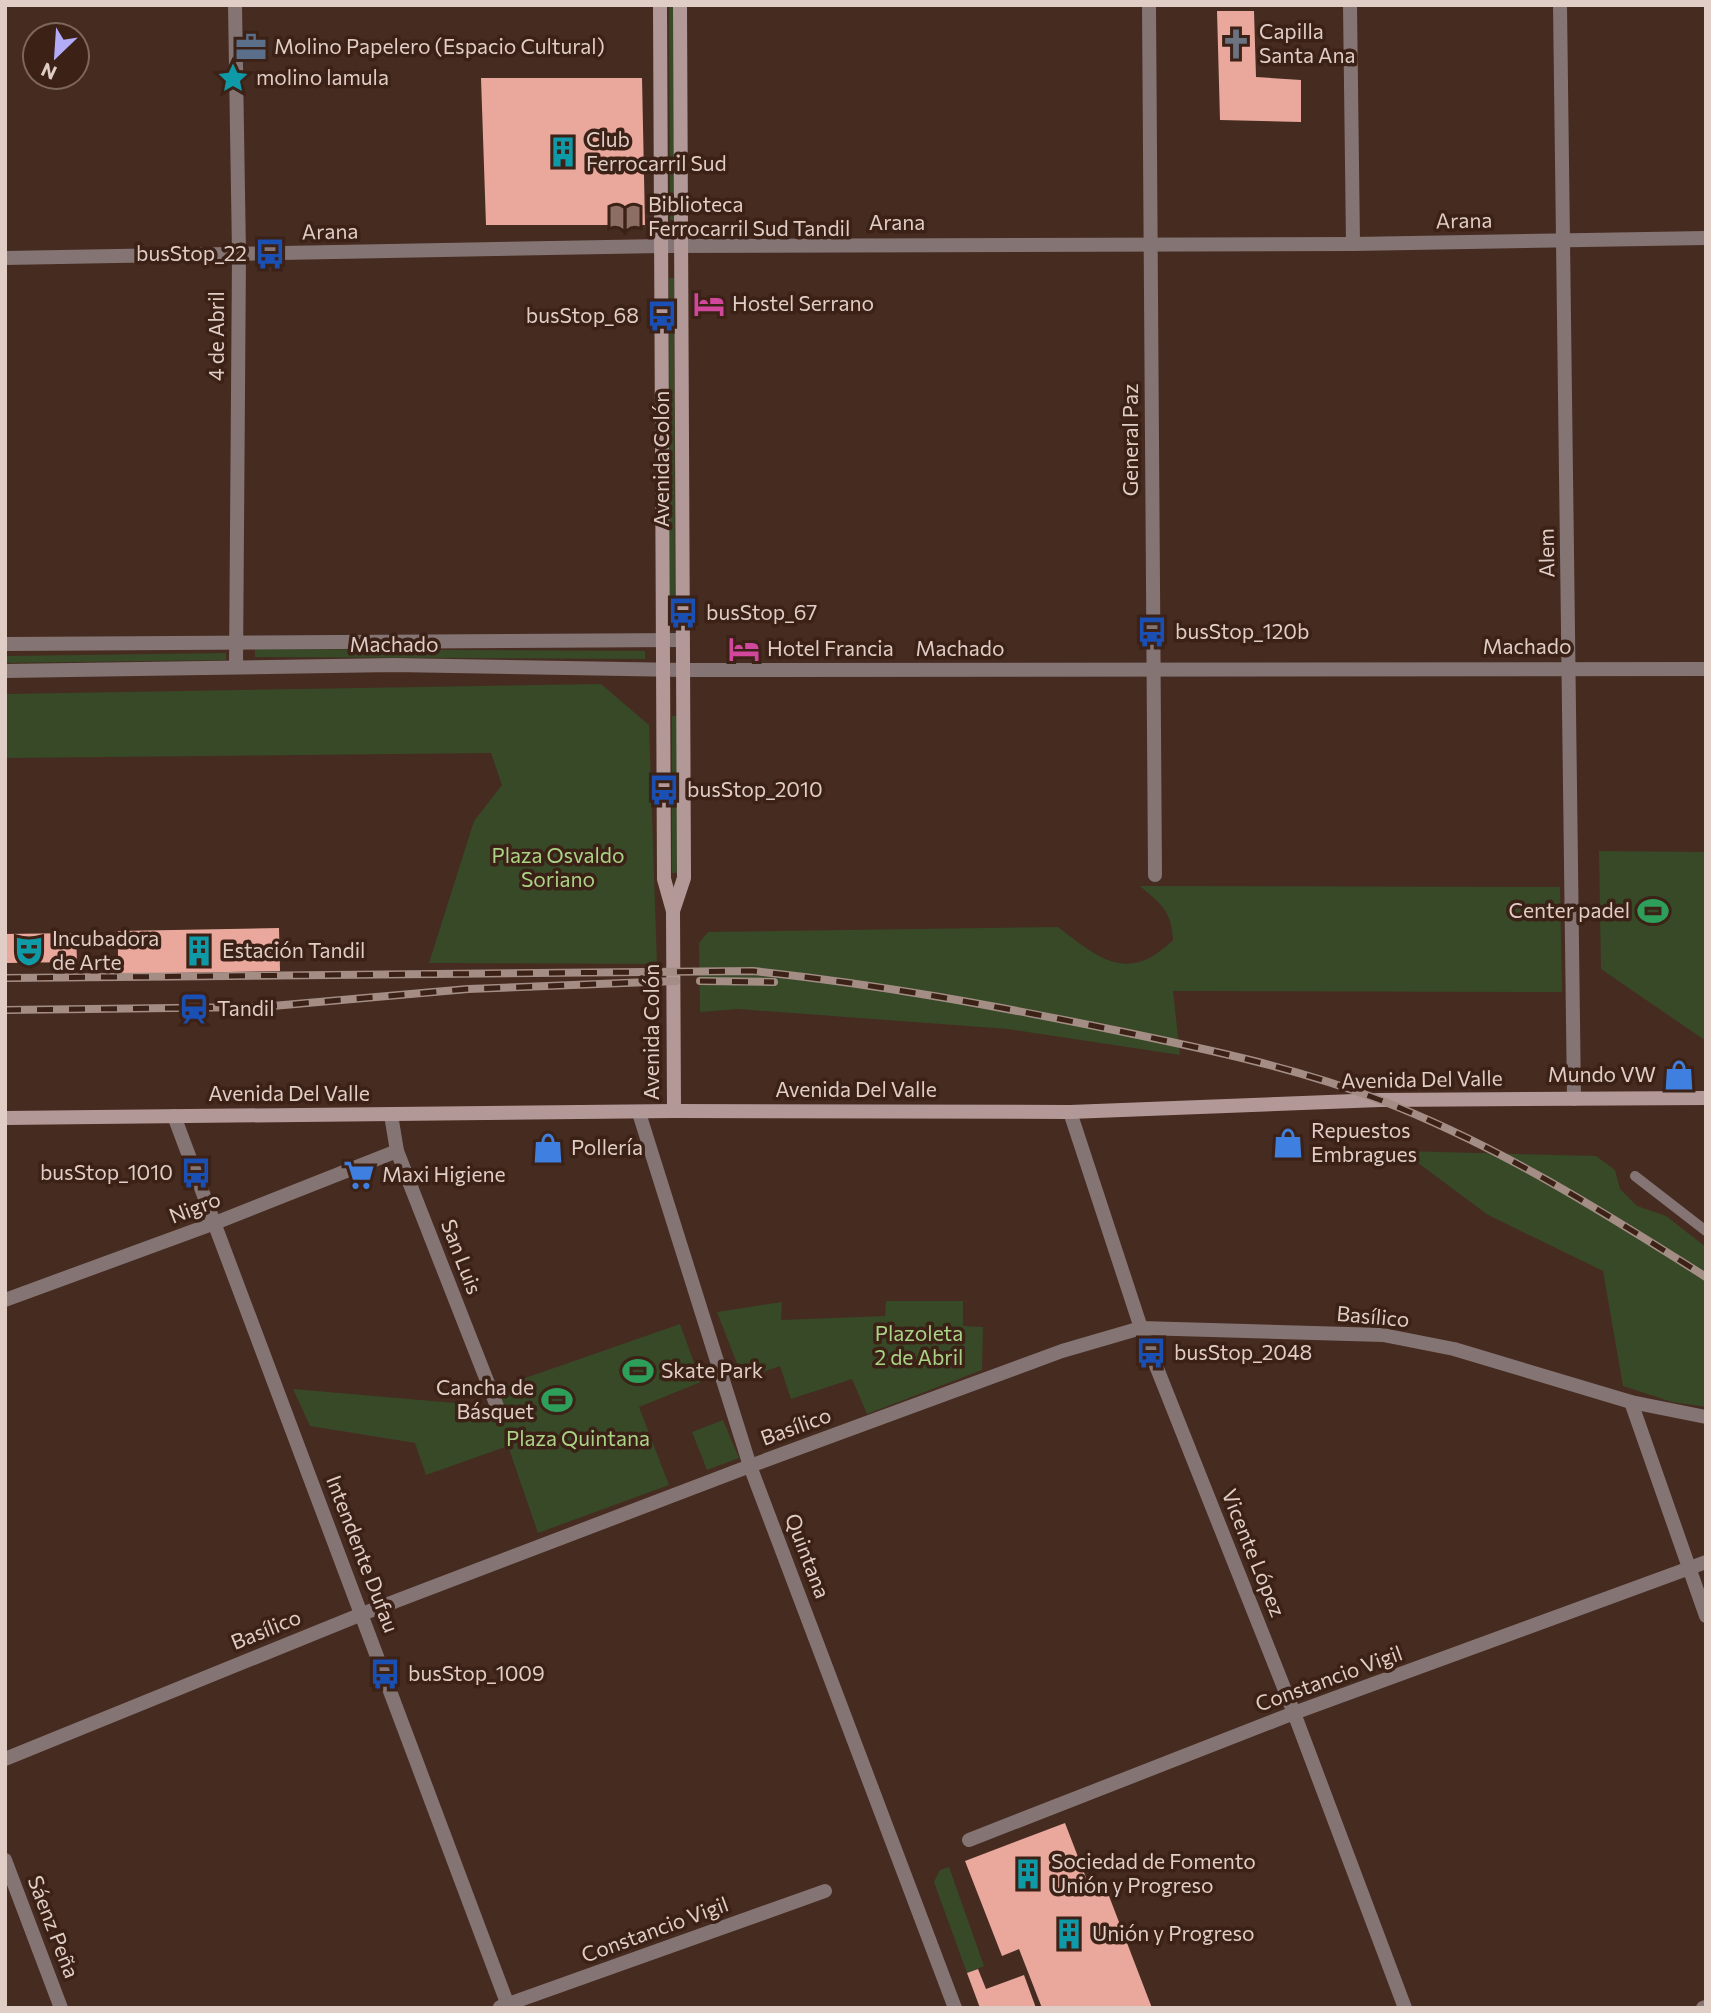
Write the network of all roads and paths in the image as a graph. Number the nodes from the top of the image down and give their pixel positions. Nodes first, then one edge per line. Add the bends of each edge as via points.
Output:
1 (235, 5) edge
2 (660, 5) edge
3 (680, 5) edge
4 (1149, 5) edge
5 (1350, 5) edge
6 (1560, 5) edge
7 (1706, 238) edge
8 (1564, 239) junction
9 (1151, 242) junction
10 (1353, 244) junction
11 (662, 246) junction
12 (683, 246) junction
13 (239, 254) junction
14 (5, 258) edge
15 (663, 640) junction
16 (683, 640) junction
17 (236, 643) junction
18 (5, 645) edge
19 (236, 667) junction
20 (1569, 668) junction
21 (1152, 669) junction
22 (1706, 669) edge
23 (683, 670) junction
24 (5, 671) edge
25 (663, 671) junction
26 (1155, 875) dead end
27 (673, 911) junction
28 (1706, 1098) edge
29 (1574, 1099) junction
30 (674, 1111) junction
31 (1070, 1112) junction
32 (639, 1113) junction
33 (391, 1115) junction
34 (174, 1116) junction
35 (5, 1118) edge
36 (397, 1151) junction
37 (1635, 1177) dead end
38 (215, 1223) junction
39 (1706, 1231) edge
40 (5, 1300) edge
41 (1141, 1328) junction
42 (1631, 1402) junction
43 (500, 1414) dead end
44 (1706, 1417) edge
45 (750, 1466) junction
46 (1706, 1562) edge
47 (1688, 1569) junction
48 (362, 1614) junction
49 (1706, 1616) edge
50 (1294, 1713) junction
51 (5, 1759) edge
52 (969, 1840) dead end
53 (5, 1860) edge
54 (825, 1891) dead end
55 (505, 2007) edge
56 (61, 2008) edge
57 (955, 2008) edge
58 (1405, 2008) edge

1 - 13 street, 4 de Abril
2 - 11 main road, Avenida Colón
3 - 12 main road, Avenida Colón
4 - 9 street, General Paz
5 - 10 street
6 - 8 street, Alem
7 - 8 street, Arana
8 - 10 street, Arana
8 - 20 street, Alem
9 - 10 street, Arana
9 - 12 street, Arana
9 - 21 street, General Paz
11 - 12 street, Arana
11 - 13 street, Arana
11 - 15 main road, Avenida Colón
12 - 16 main road, Avenida Colón
13 - 14 street, Arana
13 - 17 street, 4 de Abril
15 - 16 street, Machado
15 - 17 street, Machado
15 - 25 main road, Avenida Colón
16 - 23 main road, Avenida Colón
17 - 18 street, Machado
17 - 19 street, 4 de Abril
19 - 24 street, Machado
19 - 25 street, Machado
20 - 21 street, Machado
20 - 22 street, Machado
20 - 29 street, Alem
21 - 23 street, Machado
21 - 26 street, General Paz
23 - 25 street, Machado
23 - 27 main road, Avenida Colón via 684,878
25 - 27 main road, Avenida Colón via 664,879
27 - 30 main road, Avenida Colón
28 - 29 main road, Avenida Del Valle
29 - 31 main road, Avenida Del Valle via 1380,1100
30 - 31 main road, Avenida Del Valle
30 - 32 main road, Avenida Del Valle
31 - 41 street, Vicente López
32 - 33 main road, Avenida Del Valle
32 - 45 street, Quintana
33 - 34 main road, Avenida Del Valle
33 - 36 street, San Luis
34 - 35 main road, Avenida Del Valle
34 - 38 street, Intendente Dufau
36 - 38 street, Nigro
36 - 43 street, San Luis
37 - 39 lane
38 - 40 street, Nigro
38 - 48 street, Intendente Dufau
41 - 42 street, Basílico via 1383,1335 1454,1349
41 - 45 street, Basílico via 1062,1351
41 - 50 street, Vicente López
42 - 44 street, Basílico
42 - 47 street
45 - 48 street, Basílico
45 - 57 street, Quintana
46 - 47 street, Constancio Vigil
47 - 49 street
47 - 50 street, Constancio Vigil
48 - 51 street, Basílico
48 - 55 street, Intendente Dufau
50 - 52 street, Constancio Vigil
50 - 58 street, Vicente López
53 - 56 street, Sáenz Peña
54 - 55 street, Constancio Vigil

